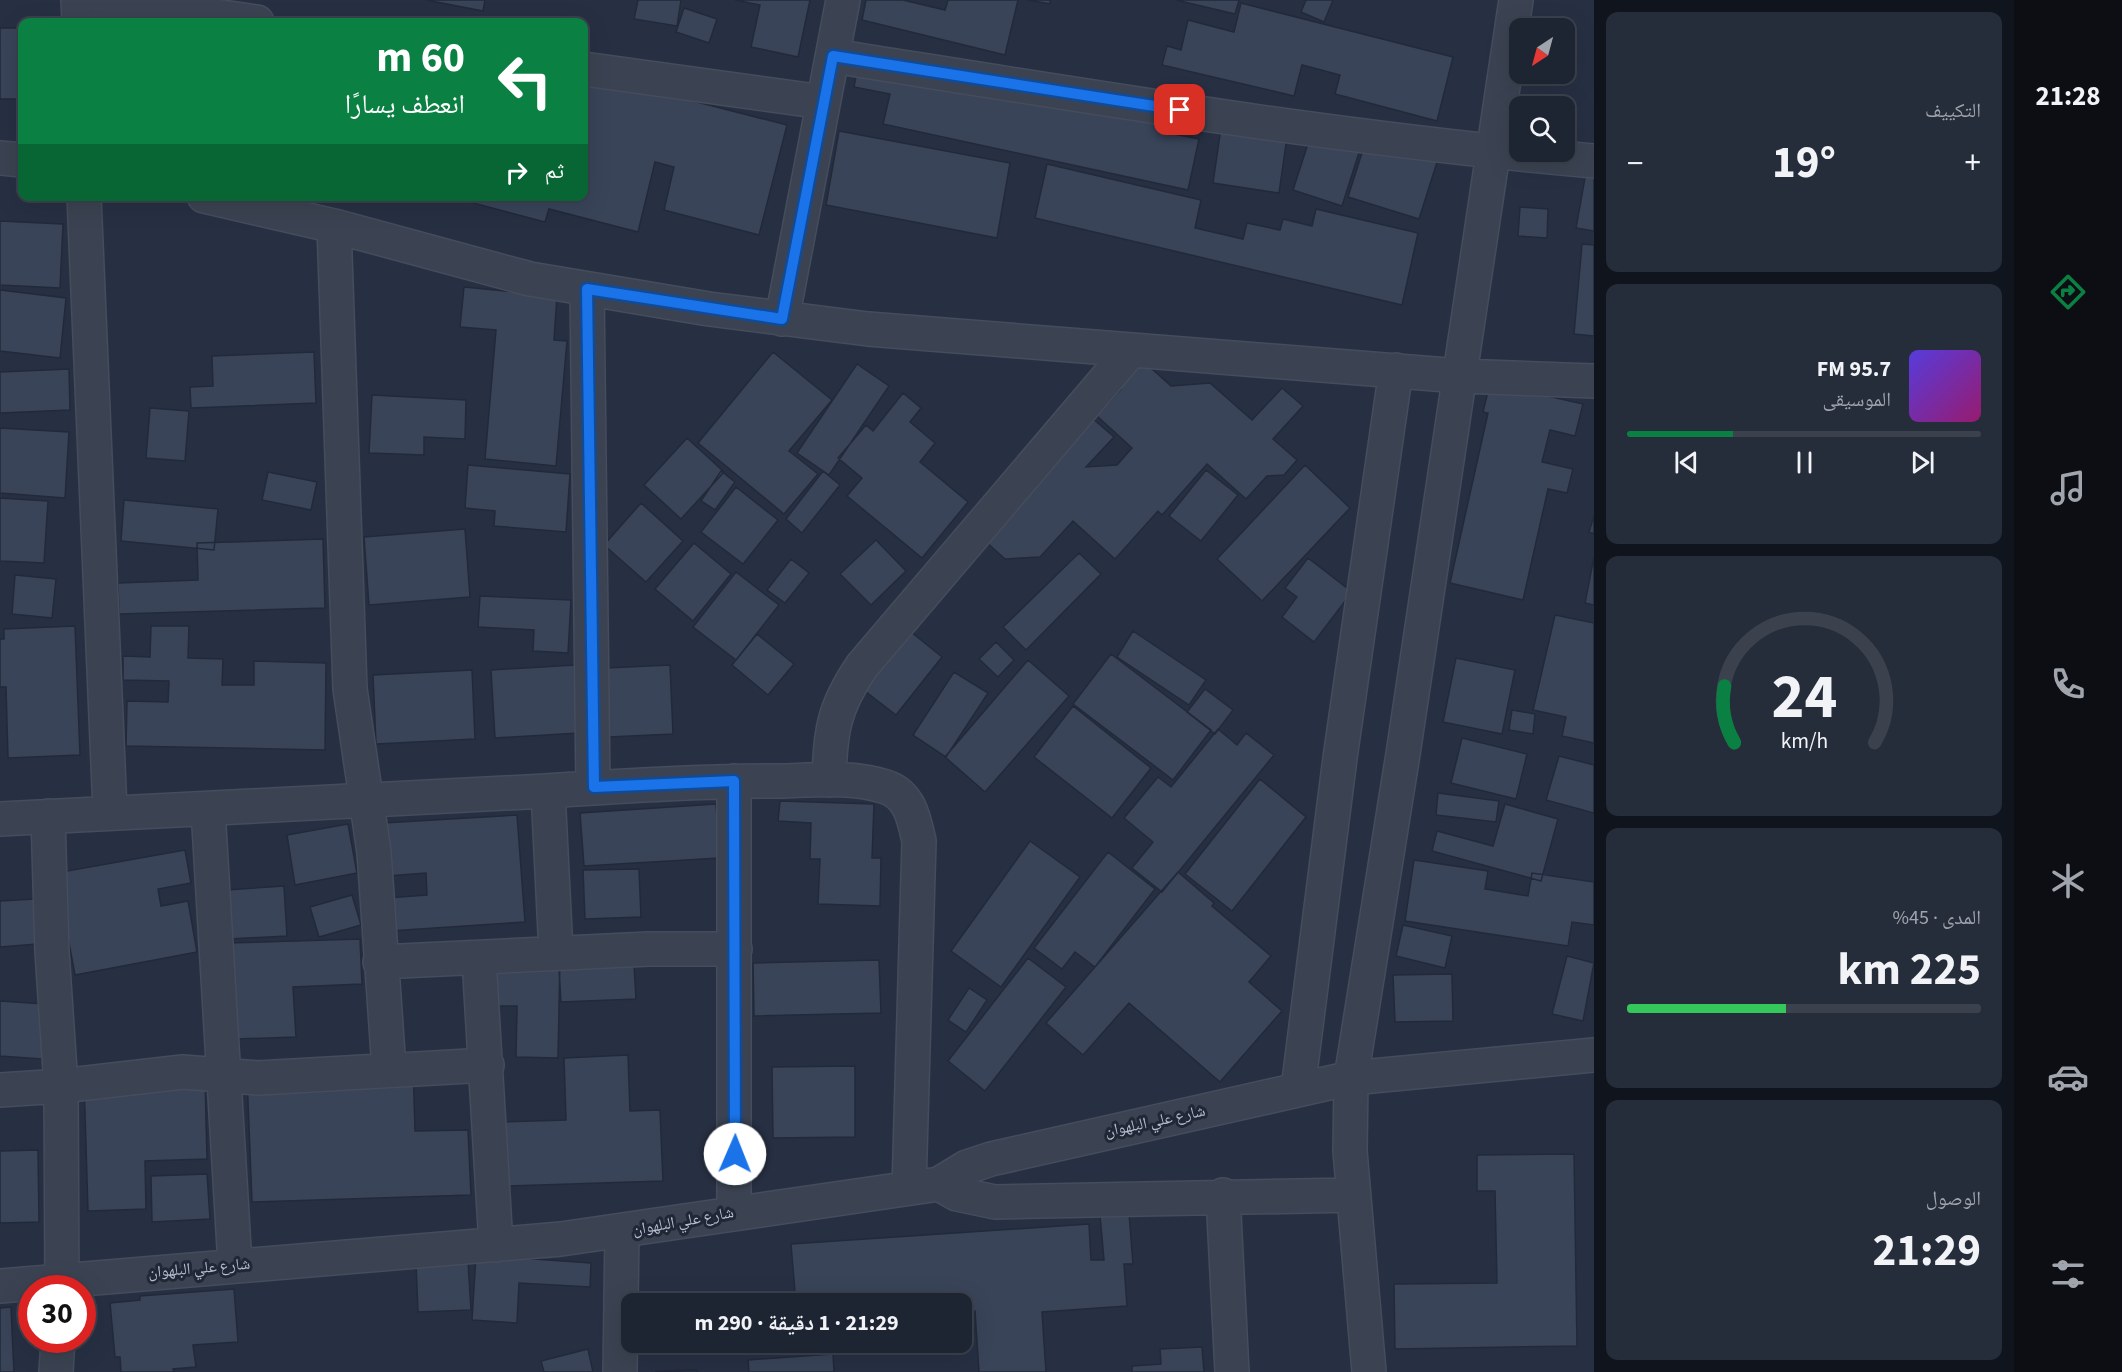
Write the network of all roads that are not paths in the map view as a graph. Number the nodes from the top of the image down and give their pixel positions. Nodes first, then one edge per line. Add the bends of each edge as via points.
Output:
1 (78, 0) edge
2 (102, 0) edge
3 (843, 0) edge
4 (1516, 0) edge
5 (79, 18) edge
6 (229, 18) edge
7 (833, 56) junction
8 (588, 70) edge
9 (823, 102) junction
10 (1494, 152) junction
11 (0, 158) edge
12 (18, 160) edge
13 (1594, 161) edge
14 (84, 201) edge
15 (226, 201) edge
16 (334, 226) junction
17 (587, 289) junction
18 (782, 319) junction
19 (1131, 350) junction
20 (1396, 370) junction
21 (1460, 376) junction
22 (1594, 381) edge
23 (829, 780) junction
24 (734, 781) junction
25 (594, 787) junction
26 (548, 791) junction
27 (367, 801) junction
28 (208, 809) junction
29 (110, 812) junction
30 (48, 816) junction
31 (0, 819) edge
32 (735, 949) junction
33 (556, 953) junction
34 (479, 959) junction
35 (380, 963) junction
36 (1594, 1055) edge
37 (487, 1065) junction
38 (389, 1069) junction
39 (224, 1077) junction
40 (1351, 1078) junction
41 (61, 1086) junction
42 (1298, 1089) junction
43 (0, 1090) edge
44 (924, 1186) junction
45 (1353, 1195) junction
46 (1223, 1196) junction
47 (734, 1212) junction
48 (622, 1232) junction
49 (496, 1245) junction
50 (235, 1265) junction
51 (62, 1275) edge
52 (96, 1280) edge
53 (18, 1285) edge
54 (0, 1286) edge
55 (57, 1353) edge
56 (56, 1372) edge
57 (620, 1372) edge
58 (1232, 1372) edge
59 (1369, 1372) edge

1 - 5 street
2 - 6 street
3 - 7 street
4 - 10 street
7 - 9 street
7 - 10 street via 1137,104
8 - 9 street
9 - 18 street
10 - 13 street
10 - 21 street
11 - 12 street
14 - 29 street
15 - 16 street
16 - 17 street via 530,279
16 - 27 street via 350,689
17 - 18 street
17 - 25 street
18 - 19 street
19 - 20 street
19 - 23 street via 855,676 833,724
20 - 21 street
20 - 42 street via 1340,758
21 - 22 street
21 - 40 street
23 - 24 street
23 - 44 street via 889,788 903,797 914,815 919,841
24 - 25 street
24 - 32 street
25 - 26 street
26 - 27 street
26 - 33 street
27 - 28 street
27 - 35 street
28 - 29 street
28 - 39 street
29 - 30 street
30 - 31 street
30 - 41 street
32 - 33 street
32 - 47 street
33 - 34 street
34 - 35 street
34 - 37 street
35 - 38 street
36 - 40 street, شارع علي البلهوان
37 - 38 street
37 - 49 street
38 - 39 street
39 - 41 street via 183,1072
39 - 50 street
40 - 42 street, شارع علي البلهوان
40 - 45 street
41 - 43 street
41 - 51 street
42 - 44 street, شارع علي البلهوان via 991,1159
44 - 46 street via 995,1202
44 - 47 street, شارع علي البلهوان
45 - 46 street
45 - 59 street
46 - 58 street
47 - 48 street, شارع علي البلهوان
48 - 49 street, شارع علي البلهوان
48 - 57 street
49 - 50 street, شارع علي البلهوان
50 - 52 street, شارع علي البلهوان
53 - 54 street, شارع علي البلهوان
55 - 56 street

